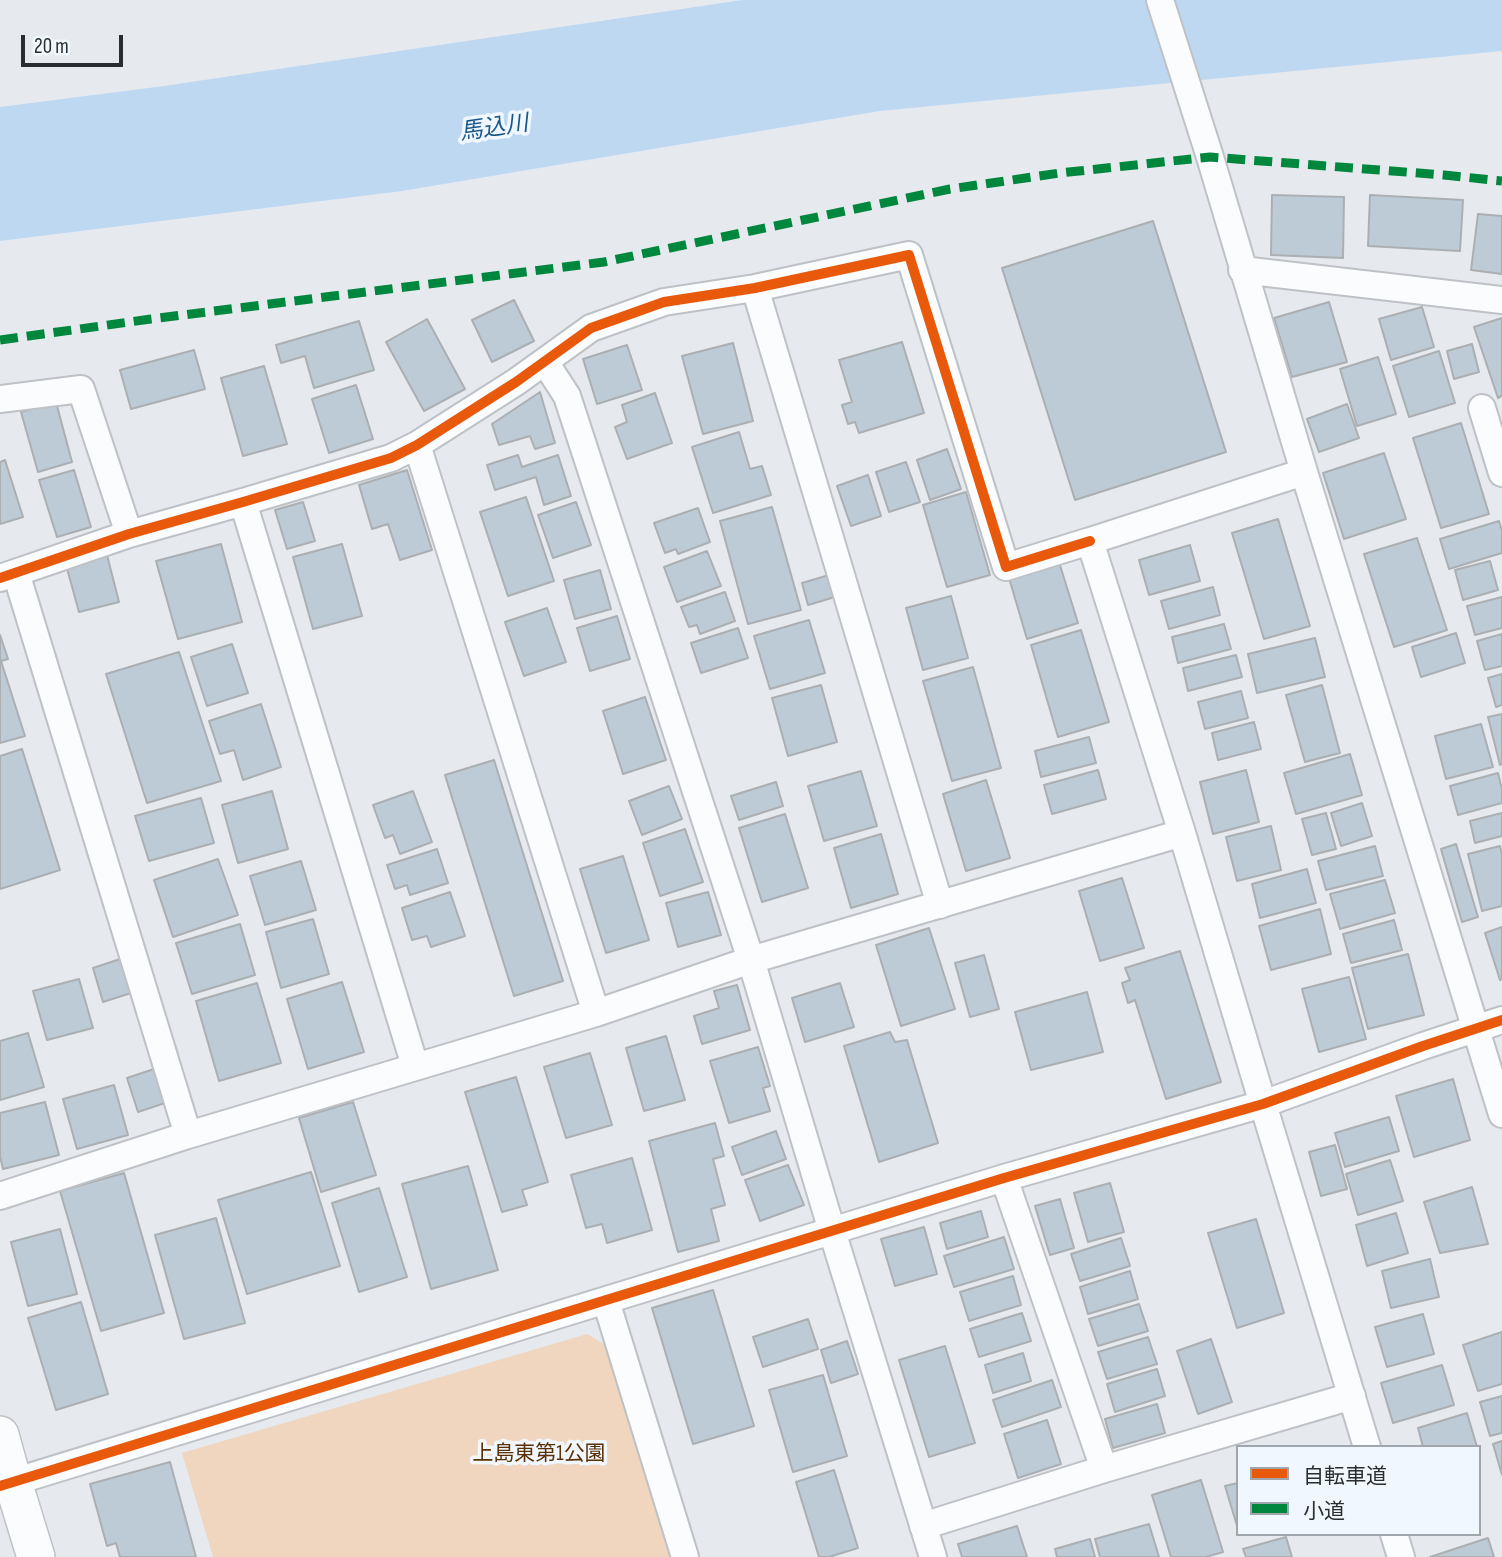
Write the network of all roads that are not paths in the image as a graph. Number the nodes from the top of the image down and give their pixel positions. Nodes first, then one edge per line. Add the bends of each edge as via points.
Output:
1 (1160, 0) edge
2 (1242, 270) junction
3 (755, 288) junction
4 (1502, 300) edge
5 (545, 362) junction
6 (0, 399) edge
7 (1482, 408) dead end
8 (417, 445) junction
9 (1304, 472) junction
10 (1502, 473) edge
11 (243, 502) junction
12 (129, 534) junction
13 (1090, 541) junction
14 (8, 575) edge
15 (1182, 832) junction
16 (940, 905) junction
17 (751, 960) junction
18 (596, 1013) junction
19 (1502, 1020) edge
20 (1475, 1028) junction
21 (415, 1066) junction
22 (1262, 1104) junction
23 (1502, 1114) edge
24 (188, 1135) junction
25 (1004, 1178) junction
26 (0, 1196) edge
27 (832, 1231) junction
28 (606, 1301) junction
29 (1352, 1396) junction
30 (0, 1435) edge
31 (1366, 1445) edge
32 (1104, 1469) junction
33 (6, 1484) edge
34 (923, 1526) junction
35 (1395, 1536) edge
36 (36, 1557) edge
37 (685, 1557) edge
38 (933, 1557) edge
39 (1401, 1557) edge

1 - 2 street
2 - 4 street
2 - 9 street
3 - 5 street via 664,302 591,328
3 - 13 street via 909,255 1006,567
3 - 16 street
5 - 8 street
5 - 17 street via 567,396
6 - 12 street via 81,389
7 - 10 street
8 - 11 street via 391,458
8 - 18 street
9 - 13 street
9 - 20 street
11 - 12 street
11 - 21 street
12 - 14 street
13 - 15 street
14 - 24 street
15 - 16 street
15 - 22 street
16 - 17 street
17 - 18 street
17 - 27 street
18 - 21 street
19 - 20 street
20 - 22 street
20 - 23 street
21 - 24 street
22 - 25 street
22 - 29 street
24 - 26 street
25 - 27 street
25 - 32 street
27 - 28 street
27 - 34 street
28 - 33 street
28 - 37 street
29 - 31 street
29 - 32 street
30 - 33 street
32 - 34 street
33 - 36 street
34 - 38 street
35 - 39 street

